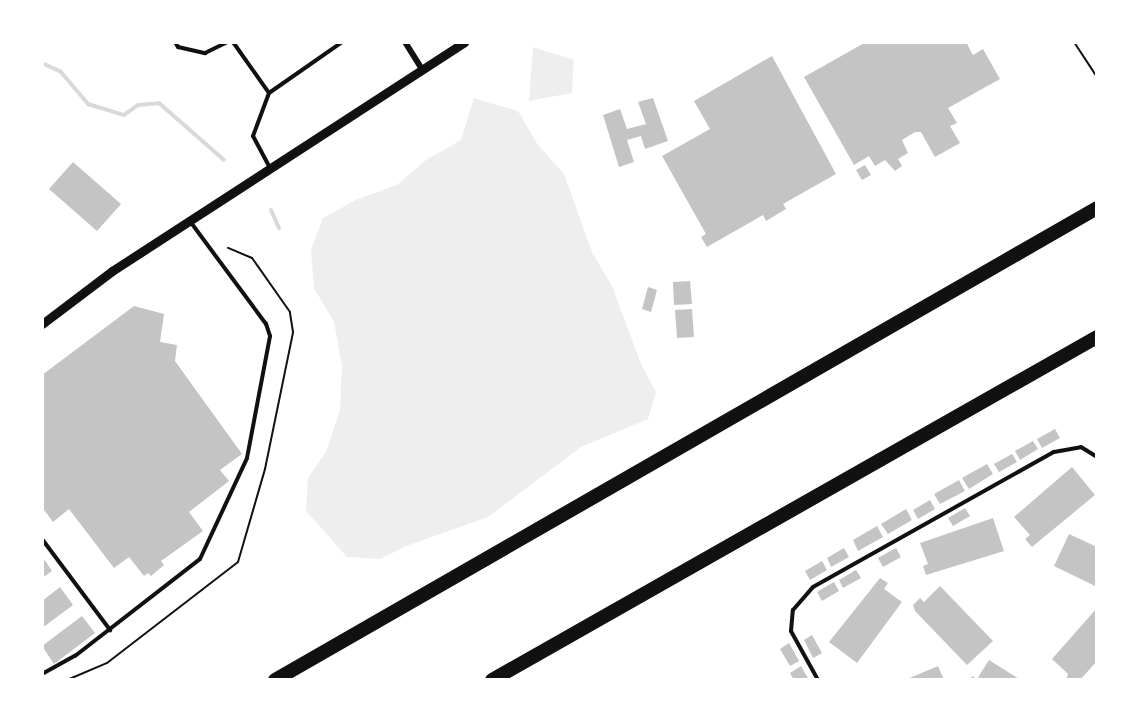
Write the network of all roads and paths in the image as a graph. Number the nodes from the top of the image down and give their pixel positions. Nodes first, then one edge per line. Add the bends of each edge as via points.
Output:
1 (175, 42) edge
2 (228, 42) edge
3 (233, 42) edge
4 (342, 42) edge
5 (405, 42) edge
6 (464, 42) edge
7 (1074, 42) edge
8 (422, 69) junction
9 (1097, 77) edge
10 (269, 93) junction
11 (270, 168) junction
12 (1097, 208) edge
13 (189, 220) junction
14 (42, 324) edge
15 (1097, 337) edge
16 (1097, 457) edge
17 (42, 539) edge
18 (238, 562) dead end
19 (110, 630) junction
20 (42, 674) edge
21 (67, 680) edge
22 (275, 680) edge
23 (492, 680) edge
24 (818, 680) edge

1 - 2 lane via 178,47 205,53
3 - 10 lane
4 - 10 lane
5 - 8 street
6 - 8 street
7 - 9 path
8 - 11 street
10 - 11 lane via 253,136
11 - 13 street
12 - 22 highway
13 - 14 street
13 - 19 lane via 266,324 270,347 247,458 200,560
15 - 23 highway
16 - 24 lane via 1081,447 1054,452 813,587 793,610 791,631
17 - 19 lane
18 - 21 path via 107,663
19 - 20 lane

